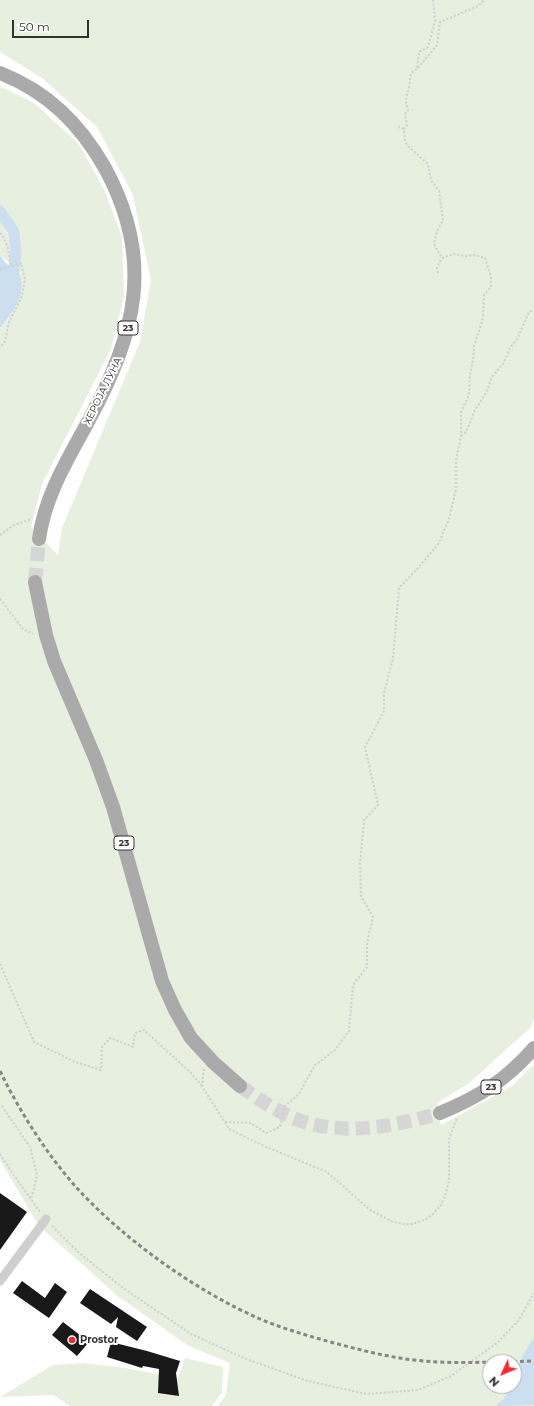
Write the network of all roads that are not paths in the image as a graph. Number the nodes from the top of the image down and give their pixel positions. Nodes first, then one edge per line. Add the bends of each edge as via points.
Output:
1 (0, 73) edge
2 (39, 539) tunnel mouth
3 (35, 582) tunnel mouth
4 (534, 1048) edge
5 (240, 1086) tunnel mouth
6 (440, 1113) tunnel mouth
7 (46, 1219) road end
8 (0, 1281) edge

1 - 2 main road, ХЕРОЈА ЛУНА / 23 via 43,95 67,116 87,141 118,195 134,257 135,289 131,320 120,355 107,386 60,474 44,514
3 - 5 main road, 23 via 49,644 113,806 162,981 191,1038
4 - 6 main road, 23 via 512,1071 478,1096
7 - 8 street

